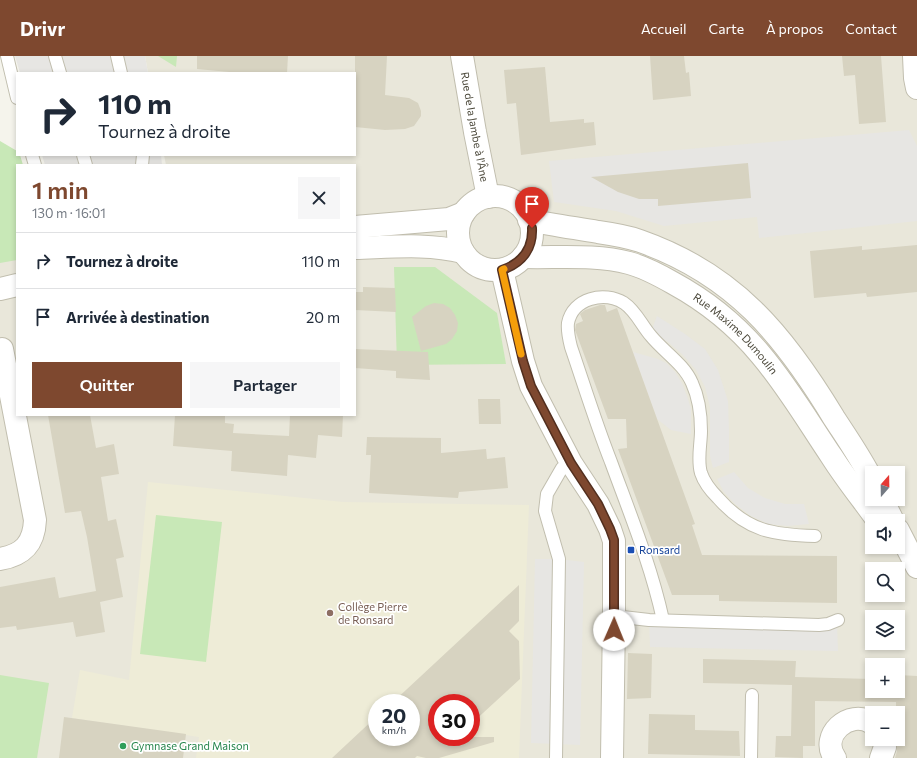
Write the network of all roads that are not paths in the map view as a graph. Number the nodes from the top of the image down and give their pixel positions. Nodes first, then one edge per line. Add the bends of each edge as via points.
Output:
1 (6, 56) edge
2 (55, 56) edge
3 (117, 56) edge
4 (462, 56) edge
5 (914, 56) edge
6 (60, 72) edge
7 (121, 72) edge
8 (917, 88) edge
9 (16, 94) edge
10 (488, 197) junction
11 (464, 213) junction
12 (530, 220) junction
13 (356, 227) edge
14 (356, 248) edge
15 (463, 252) junction
16 (523, 257) junction
17 (502, 270) junction
18 (16, 285) edge
19 (0, 289) edge
20 (16, 300) edge
21 (0, 304) edge
22 (6, 348) edge
23 (16, 407) edge
24 (17, 416) edge
25 (571, 463) junction
26 (865, 468) edge
27 (873, 514) edge
28 (815, 536) dead end
29 (905, 544) edge
30 (902, 554) edge
31 (0, 559) edge
32 (917, 567) edge
33 (917, 574) edge
34 (614, 616) junction
35 (663, 620) junction
36 (838, 620) dead end
37 (752, 695) dead end
38 (865, 719) edge
39 (884, 746) edge
40 (556, 758) edge
41 (612, 758) edge
42 (751, 758) edge
43 (835, 758) edge
44 (881, 758) edge

1 - 9 lane
2 - 6 lane
3 - 7 lane
4 - 10 street, Rue de la Jambe à l'Âne
5 - 8 street
10 - 11 street via 473,203
10 - 12 street via 513,201 523,209
11 - 13 street via 449,219
11 - 15 street via 458,225 459,244
12 - 16 street via 532,238
12 - 26 street via 640,241 674,254 698,267 732,291 770,327 788,349 813,383
14 - 15 street via 414,247
15 - 17 street via 470,261 481,268
16 - 17 street via 514,265
16 - 27 street, Rue Maxime Dumoulin via 597,258 630,264 681,287 712,308 761,355
17 - 25 street via 531,386
18 - 19 street
20 - 21 street
22 - 23 street
24 - 31 street via 35,520 27,546 15,555
25 - 34 street via 598,504 614,540
25 - 40 lane via 562,468 547,494 545,511 559,559
28 - 35 lane via 790,536 762,530 738,518 718,499 701,471 700,411 692,382 623,303 609,297 586,300 575,309 568,322 571,347 639,537
29 - 32 street
30 - 33 street
34 - 35 lane
34 - 41 street
35 - 36 lane via 819,625
37 - 42 lane
38 - 43 street via 847,720 839,726 831,744
39 - 44 street

